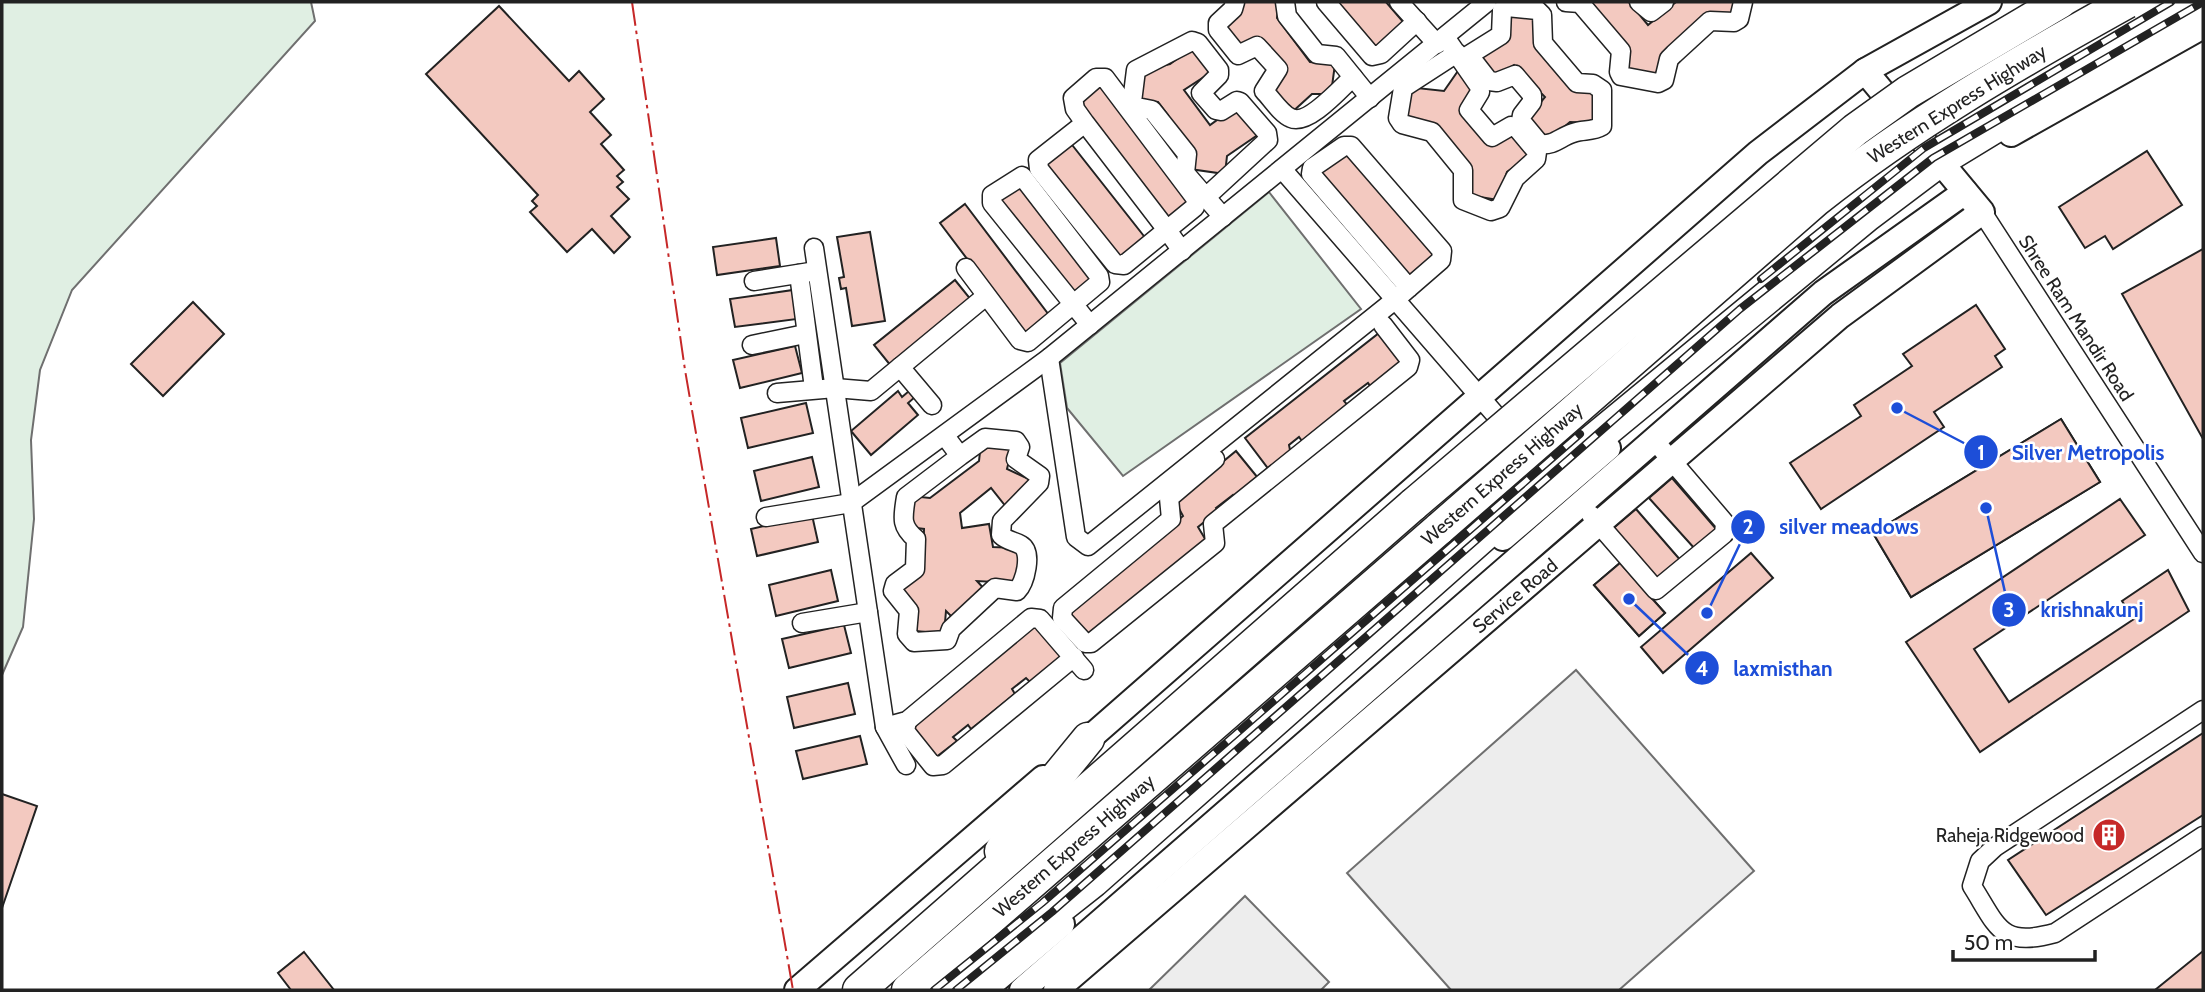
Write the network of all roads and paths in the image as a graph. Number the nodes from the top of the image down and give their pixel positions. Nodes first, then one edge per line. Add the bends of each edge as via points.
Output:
1 (1235, 2) edge
2 (1285, 2) edge
3 (1326, 2) edge
4 (1399, 2) edge
5 (1487, 2) edge
6 (1566, 2) edge
7 (1639, 2) edge
8 (1664, 2) edge
9 (1743, 2) edge
10 (1989, 2) edge
11 (2060, 2) edge
12 (2127, 2) edge
13 (2203, 3) edge
14 (1417, 21) junction
15 (2203, 26) edge
16 (1445, 38) junction
17 (1463, 54) junction
18 (1865, 71) junction
19 (1353, 78) junction
20 (1370, 98) junction
21 (1085, 123) junction
22 (1944, 165) junction
23 (1282, 169) junction
24 (1965, 192) junction
25 (1206, 197) junction
26 (1982, 212) junction
27 (1223, 217) junction
28 (1167, 230) junction
29 (814, 248) dead end
30 (1182, 251) junction
31 (966, 268) dead end
32 (817, 271) junction
33 (799, 274) junction
34 (754, 281) dead end
35 (986, 296) junction
36 (1403, 299) junction
37 (1074, 305) junction
38 (1090, 325) junction
39 (1383, 325) junction
40 (806, 334) junction
41 (752, 345) dead end
42 (1049, 358) junction
43 (900, 367) junction
44 (835, 387) junction
45 (814, 388) junction
46 (777, 393) dead end
47 (1481, 395) junction
48 (932, 405) dead end
49 (945, 436) junction
50 (1654, 440) junction
51 (960, 456) junction
52 (1676, 466) junction
53 (1549, 477) junction
54 (851, 503) junction
55 (1582, 504) junction
56 (766, 517) dead end
57 (1602, 528) junction
58 (1528, 551) junction
59 (2203, 553) edge
60 (1546, 570) junction
61 (868, 612) junction
62 (802, 623) dead end
63 (2203, 710) edge
64 (907, 721) junction
65 (885, 727) junction
66 (1088, 739) junction
67 (1308, 757) junction
68 (906, 765) dead end
69 (2203, 836) edge
70 (981, 885) junction
71 (1031, 988) edge
72 (797, 990) edge
73 (859, 990) edge
74 (908, 990) edge
75 (955, 990) edge
76 (984, 990) edge
77 (1056, 990) edge

1 - 19 street via 1218,23 1218,30 1238,55 1257,46 1278,69 1264,91 1290,118 1314,113
2 - 19 street via 1287,16 1317,54 1336,56
3 - 14 street via 1372,56 1381,54
4 - 14 street
5 - 16 street
6 - 9 street via 1580,2 1621,51 1621,76 1658,83 1664,80 1669,59 1710,21 1740,19
7 - 8 street via 1651,12
10 - 18 main road
11 - 70 highway, Western Express Highway, bridge via 1908,92 1855,131 1414,504
12 - 74 highway, Western Express Highway, bridge via 1942,109 1816,200
13 - 22 highway via 2140,38
14 - 16 street
15 - 22 main road
16 - 17 street
16 - 20 street
17 - 17 street via 1489,81 1515,75 1532,95 1521,121 1540,144 1602,126 1602,90 1577,83 1543,43 1542,15 1537,10 1507,7 1501,35
17 - 17 street via 1480,92 1469,110 1492,136 1516,127 1537,152 1536,159 1515,178 1500,208 1490,211 1463,200 1464,170 1432,132 1402,124 1398,118 1404,88
18 - 22 main road
18 - 47 main road via 1758,153
19 - 20 street
20 - 23 street
21 - 28 street
21 - 28 street via 1038,160 1039,169 1115,264 1124,265
21 - 28 street via 1073,98 1096,78 1105,78 1196,199 1195,207
22 - 24 main road
22 - 53 highway via 1867,215
22 - 76 main road via 1777,298
23 - 27 street
23 - 36 street
24 - 26 main road
24 - 50 main road via 1822,293
25 - 25 street via 1185,173 1187,153 1152,110 1132,102 1136,70 1192,41 1219,70 1201,93 1216,110 1240,102 1268,140
25 - 27 street
26 - 52 main road, Service Road via 1840,316
26 - 59 street, Shree Ram Mandir Road
27 - 30 street
28 - 30 street
29 - 32 street
30 - 38 street
31 - 35 street
32 - 33 street
32 - 44 street
33 - 34 street
33 - 40 street
35 - 37 street via 1020,340 1028,342
35 - 43 street
36 - 36 street via 1441,260 1442,251 1351,146 1345,146 1311,174
36 - 39 street
36 - 42 street via 1088,546 1076,537
36 - 47 street
37 - 37 street via 992,203 992,195 1015,178 1022,176 1099,276 1100,282
37 - 38 street
38 - 42 street
39 - 39 street via 1169,498 1171,519 1063,608 1062,618 1085,643 1091,643 1215,543 1213,524 1408,367 1410,360
40 - 41 street
40 - 45 street
42 - 49 street
43 - 44 street via 871,391
43 - 48 street
44 - 45 street
44 - 54 street
45 - 46 street
47 - 53 street
47 - 66 main road
49 - 51 street
49 - 54 street
50 - 52 street
50 - 55 main road
51 - 51 street via 985,438 1007,438 1020,447 1016,459 1020,465 1040,476 1039,483 1002,521 1001,535 1027,552 1023,584 1017,591 995,588 951,629 947,640 914,642 907,634 909,611 893,591 895,584 915,569 916,539 902,523 906,497
52 - 57 main road, Service Road
52 - 57 street via 1725,523 1724,534 1656,590
53 - 75 highway via 1093,880
54 - 56 street
54 - 61 street
55 - 57 street
55 - 58 main road
57 - 60 main road, Service Road
58 - 60 main road
58 - 67 main road
60 - 67 main road, Service Road
61 - 62 street
61 - 65 street
63 - 69 street via 1995,847 1980,862 1972,886 2000,931 2017,939 2033,939 2055,933
64 - 64 street via 1031,618 1040,618 1079,664 943,765 933,766 919,749 905,731
64 - 65 street
65 - 68 street
66 - 70 highway via 1030,810
66 - 72 main road
67 - 71 main road
67 - 77 main road, Service Road
70 - 73 highway, Western Express Highway

